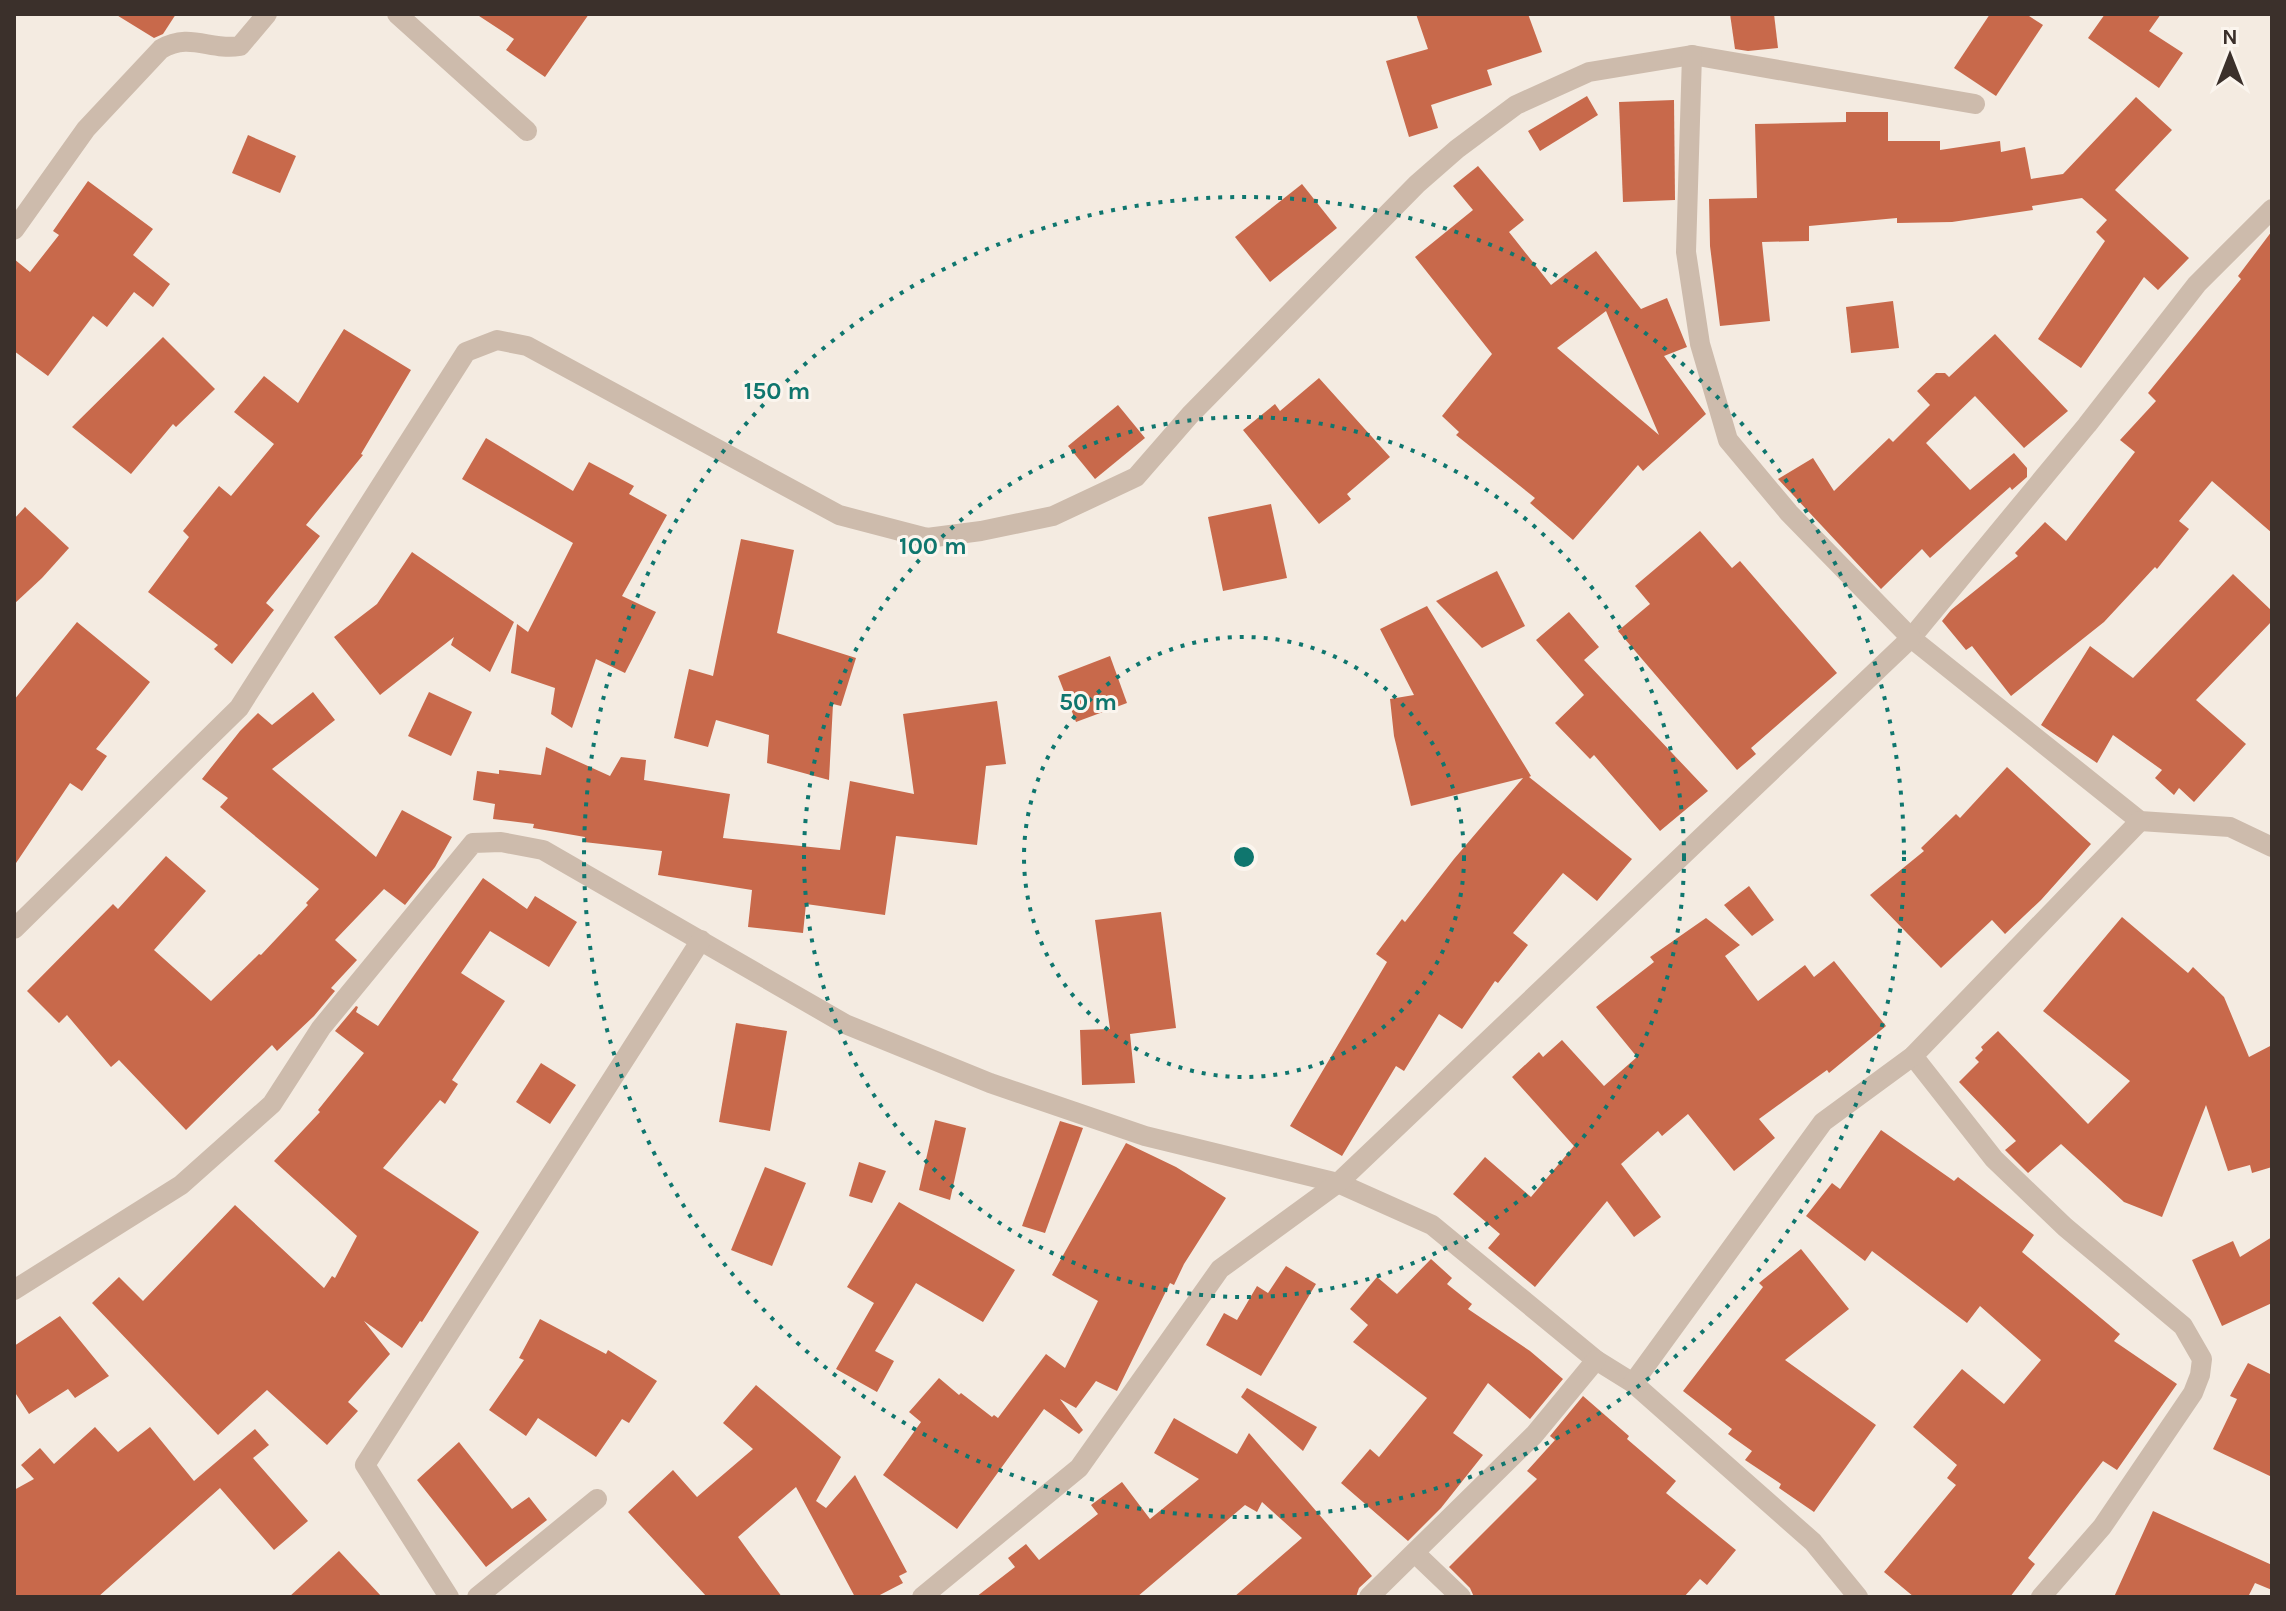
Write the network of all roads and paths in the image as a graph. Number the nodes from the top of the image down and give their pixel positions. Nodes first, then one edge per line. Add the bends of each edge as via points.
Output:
1 (267, 14) edge
2 (397, 14) edge
3 (1692, 55) junction
4 (1975, 104) dead end
5 (527, 131) dead end
6 (2272, 209) edge
7 (14, 230) edge
8 (1911, 638) junction
9 (2140, 821) junction
10 (2272, 847) edge
11 (14, 929) edge
12 (701, 940) junction
13 (1913, 1056) junction
14 (1338, 1183) junction
15 (14, 1290) edge
16 (1596, 1360) junction
17 (1633, 1383) junction
18 (597, 1499) dead end
19 (1416, 1554) junction
20 (449, 1597) edge
21 (477, 1597) edge
22 (922, 1597) edge
23 (1369, 1597) edge
24 (1461, 1597) edge
25 (1858, 1597) edge
26 (2041, 1597) edge

1 - 7 street via 240,46 175,40 161,49 86,129
2 - 5 street
3 - 4 street
3 - 8 street via 1686,252 1700,344 1728,440 1789,513
3 - 11 street via 1589,72 1516,105 1417,184 1136,477 1053,516 927,538 839,515 527,346 497,340 466,352 239,708
6 - 8 street via 2197,284
8 - 9 street
8 - 14 street
9 - 10 street via 2230,827
9 - 13 street
12 - 14 street via 845,1024 990,1083 1145,1136
12 - 15 street via 543,850 473,843 321,1028 272,1104 181,1185
12 - 20 street via 365,1465
13 - 17 street via 1823,1122
13 - 26 street via 1994,1159 2183,1326 2202,1359 2193,1393 2102,1527
14 - 16 street via 1432,1225
14 - 22 street via 1220,1269 1079,1468
16 - 17 street
16 - 19 street via 1534,1435
17 - 25 street via 1813,1542
18 - 21 street
19 - 23 street
19 - 24 street

